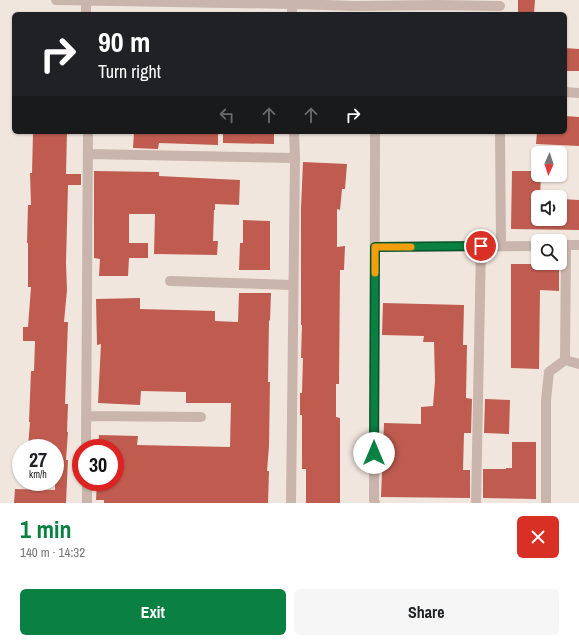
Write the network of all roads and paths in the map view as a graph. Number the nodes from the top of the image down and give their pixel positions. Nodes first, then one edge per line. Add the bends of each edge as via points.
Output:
1 (56, 0) edge
2 (86, 0) edge
3 (439, 2) edge
4 (292, 6) edge
5 (356, 7) edge
6 (501, 7) edge
7 (86, 12) edge
8 (567, 92) edge
9 (579, 93) edge
10 (88, 134) edge
11 (294, 134) edge
12 (375, 134) edge
13 (500, 134) edge
14 (88, 154) junction
15 (295, 158) junction
16 (567, 245) edge
17 (579, 245) edge
18 (481, 246) junction
19 (501, 246) junction
20 (531, 246) edge
21 (375, 247) junction
22 (563, 270) edge
23 (170, 282) dead end
24 (293, 285) junction
25 (565, 360) junction
26 (579, 364) edge
27 (86, 416) junction
28 (201, 417) dead end
29 (86, 439) edge
30 (87, 491) edge
31 (87, 503) edge
32 (291, 503) edge
33 (375, 503) edge
34 (476, 503) edge
35 (546, 503) edge

1 - 2 street
2 - 4 street
2 - 7 street
3 - 5 street
3 - 6 street
4 - 5 street
8 - 9 street
10 - 14 street
11 - 15 street
12 - 21 street
13 - 19 street
14 - 15 street
14 - 27 street
15 - 24 street
16 - 17 street
18 - 19 street
18 - 21 street
18 - 34 street
19 - 20 street
21 - 33 street
22 - 25 street
23 - 24 street
24 - 32 street
25 - 26 street
25 - 35 street via 549,372 546,400
27 - 28 street
27 - 29 street
30 - 31 street

